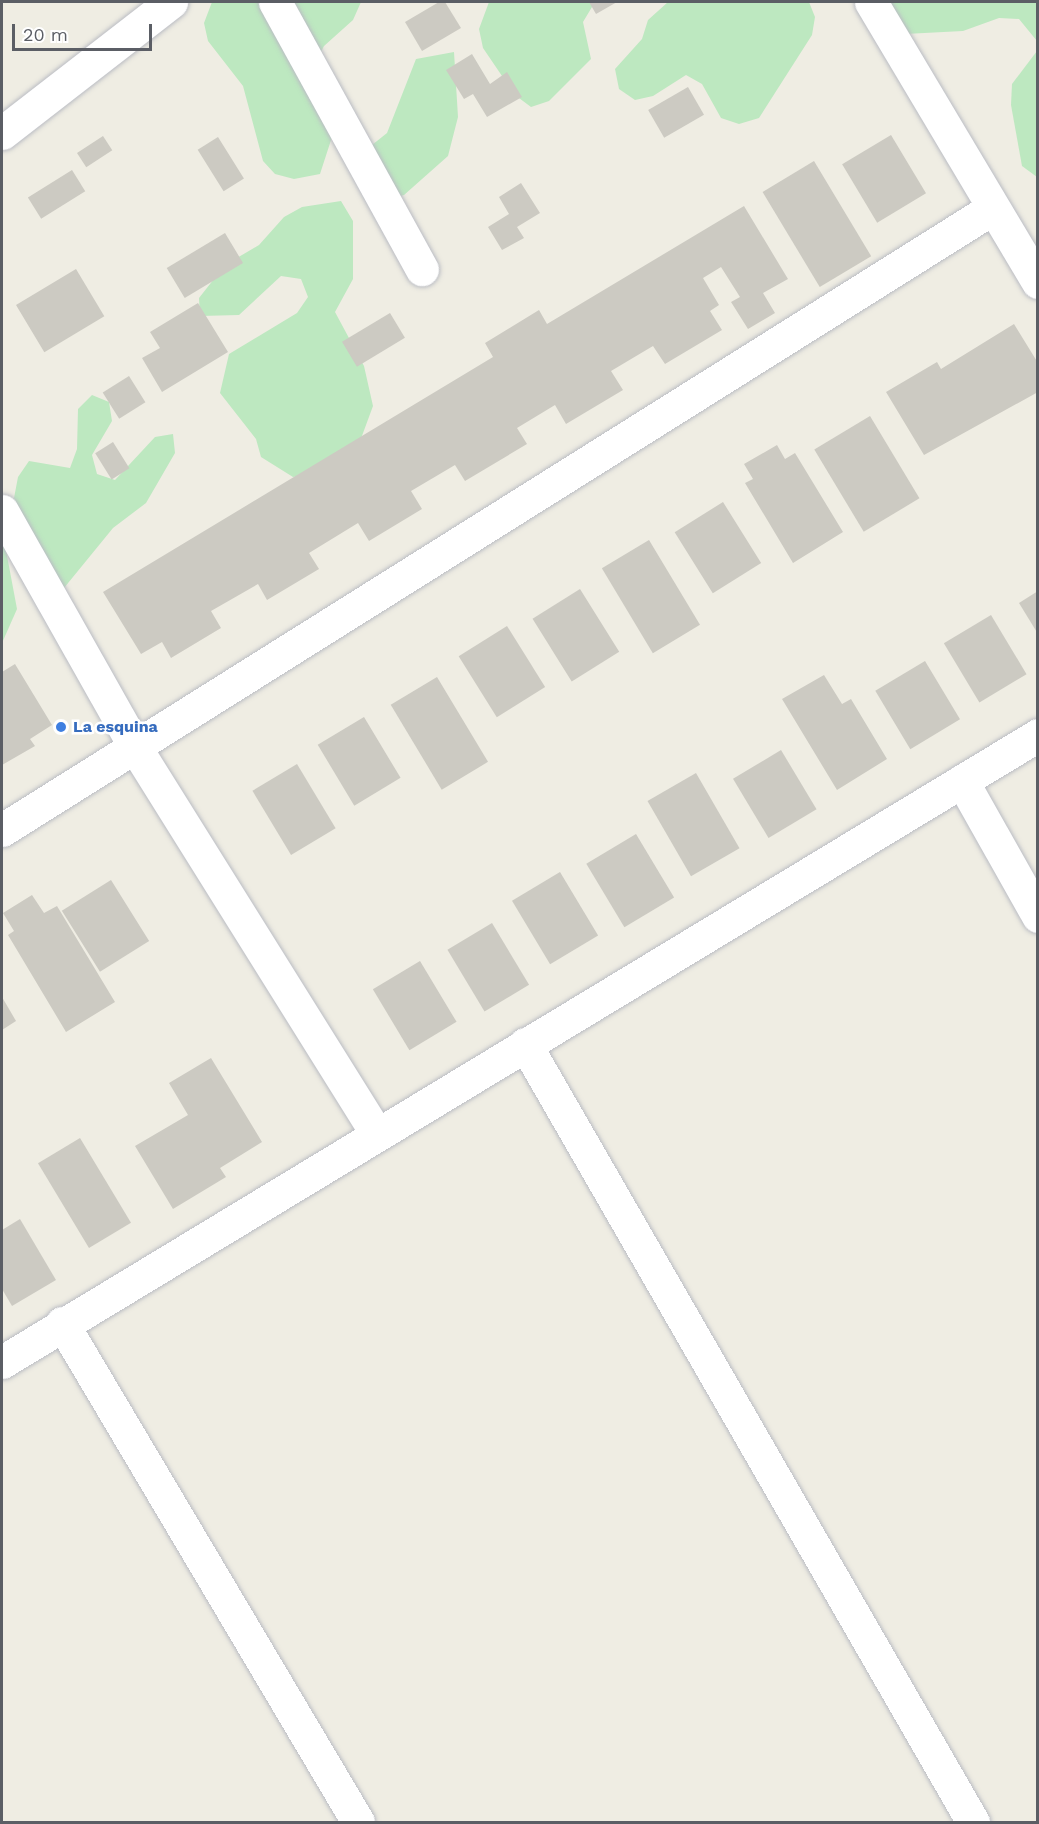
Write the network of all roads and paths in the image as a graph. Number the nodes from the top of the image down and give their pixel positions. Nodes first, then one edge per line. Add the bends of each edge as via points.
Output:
1 (171, 2) edge
2 (275, 2) edge
3 (871, 2) edge
4 (2, 133) edge
5 (991, 209) junction
6 (422, 269) dead end
7 (1038, 282) edge
8 (2, 511) edge
9 (1038, 735) edge
10 (135, 747) junction
11 (962, 781) junction
12 (2, 830) edge
13 (1038, 916) edge
14 (525, 1044) junction
15 (376, 1134) junction
16 (62, 1323) junction
17 (2, 1362) edge
18 (358, 1822) edge
19 (973, 1822) edge

1 - 4 street
2 - 6 street
3 - 5 street
5 - 7 street
5 - 10 street
8 - 10 street
9 - 11 street
10 - 12 street
10 - 15 street
11 - 13 street
11 - 14 street
14 - 15 street
14 - 19 street
15 - 16 street
16 - 17 street
16 - 18 street

